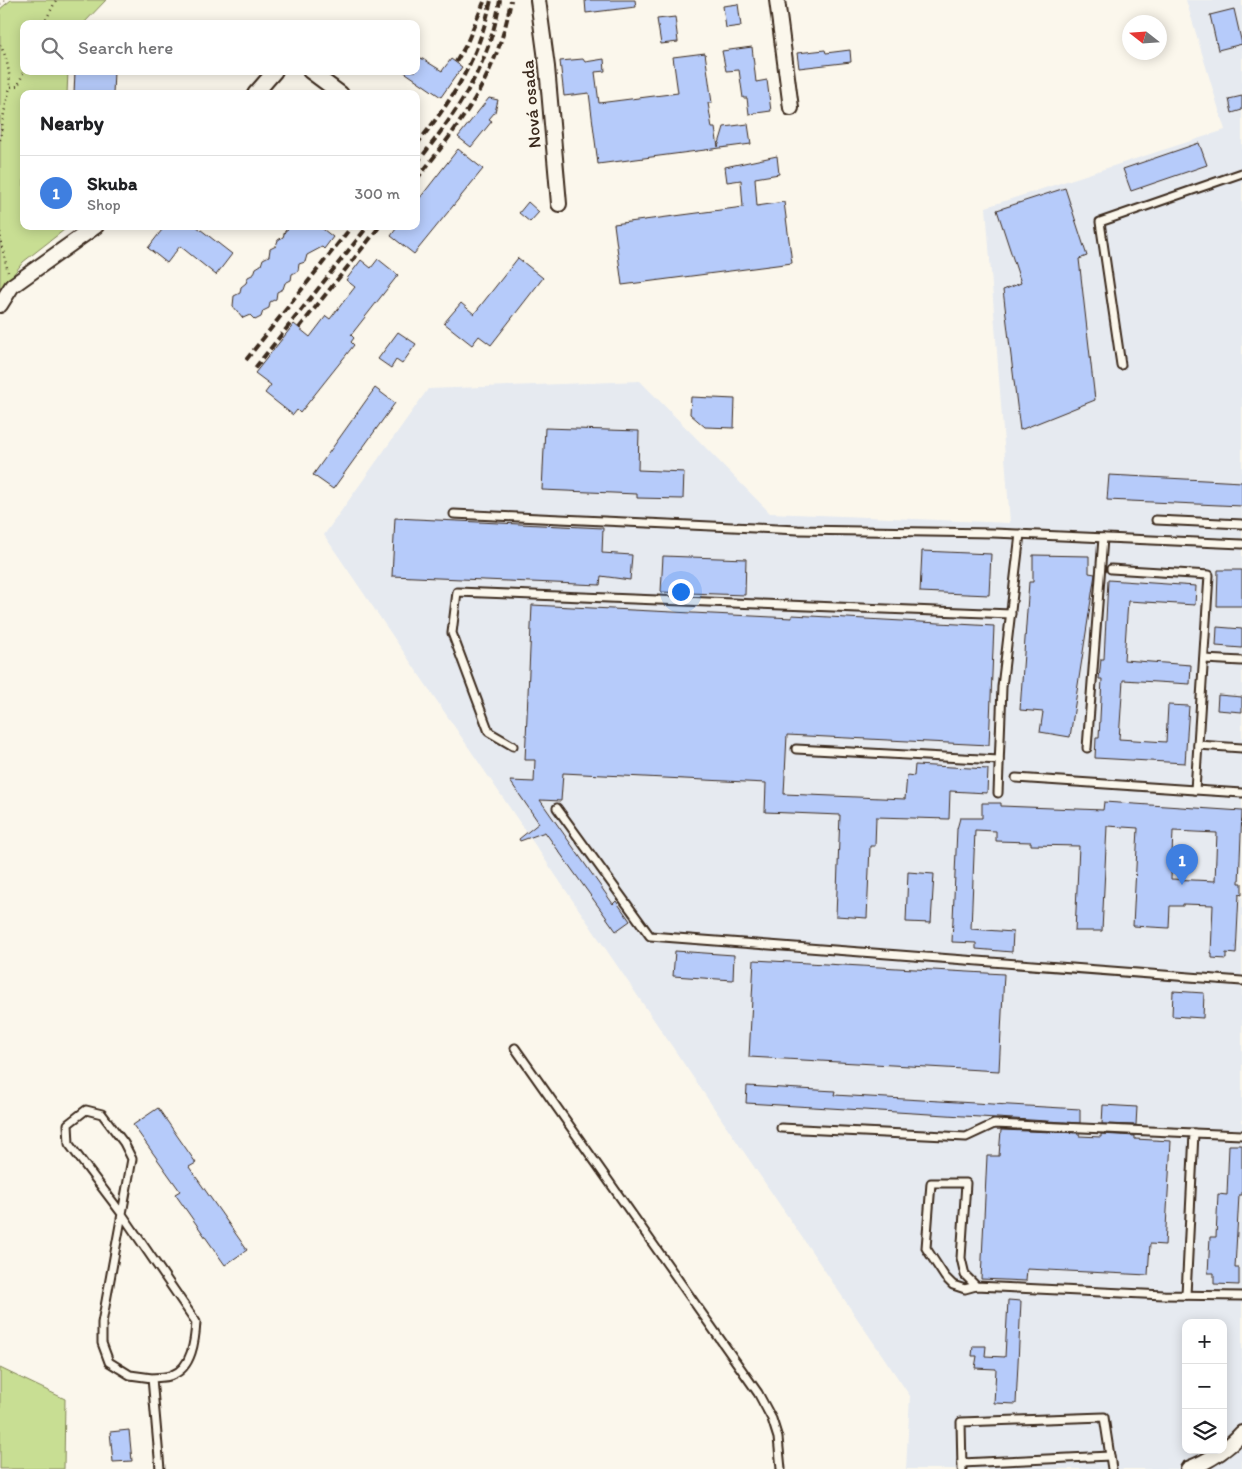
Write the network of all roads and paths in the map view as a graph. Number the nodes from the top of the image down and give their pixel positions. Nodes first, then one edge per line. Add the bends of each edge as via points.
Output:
1 (5, 0) edge
2 (56, 0) edge
3 (538, 0) edge
4 (777, 0) edge
5 (0, 4) edge
6 (46, 20) edge
7 (0, 45) edge
8 (22, 75) edge
9 (272, 75) edge
10 (315, 75) edge
11 (10, 88) junction
12 (258, 90) edge
13 (336, 90) edge
14 (791, 108) dead end
15 (0, 140) edge
16 (1242, 173) edge
17 (559, 204) dead end
18 (90, 230) edge
19 (0, 232) edge
20 (12, 286) junction
21 (0, 305) edge
22 (1121, 365) dead end
23 (454, 514) dead end
24 (1156, 520) dead end
25 (1242, 524) edge
26 (1020, 534) junction
27 (1103, 538) junction
28 (1242, 544) edge
29 (1111, 569) dead end
30 (1011, 614) junction
31 (1204, 659) junction
32 (1242, 661) edge
33 (1198, 745) junction
34 (513, 746) dead end
35 (1087, 748) dead end
36 (1242, 748) edge
37 (796, 749) dead end
38 (999, 760) junction
39 (1016, 778) dead end
40 (1195, 790) junction
41 (998, 793) dead end
42 (1242, 793) edge
43 (557, 808) dead end
44 (1242, 981) edge
45 (515, 1048) dead end
46 (781, 1128) dead end
47 (1194, 1132) junction
48 (1242, 1135) edge
49 (122, 1214) junction
50 (976, 1286) junction
51 (1186, 1295) junction
52 (1242, 1296) edge
53 (152, 1378) junction
54 (1242, 1433) edge
55 (1110, 1456) junction
56 (962, 1466) edge
57 (160, 1469) edge
58 (781, 1469) edge
59 (1112, 1469) edge
60 (1188, 1469) edge

1 - 5 path
2 - 6 path
3 - 17 street, Nová osada
4 - 14 street
7 - 11 path
8 - 11 path via 18,86
9 - 12 street
10 - 13 street
11 - 15 path
16 - 22 lane via 1100,222
18 - 20 street
19 - 20 path
20 - 21 street
23 - 26 lane via 798,530
24 - 25 lane
26 - 27 lane
26 - 30 lane
27 - 28 lane
27 - 35 lane
29 - 31 lane via 1209,575
30 - 34 lane via 457,592 452,633 489,732
30 - 38 lane via 1002,687
31 - 32 lane
31 - 33 lane
33 - 36 lane
33 - 40 lane
37 - 38 lane
38 - 41 lane
39 - 40 lane
40 - 42 lane
43 - 44 lane via 650,936
45 - 58 lane via 758,1393 776,1432
46 - 47 lane via 966,1137 994,1124
47 - 48 lane
47 - 51 lane
49 - 49 lane via 132,1159 102,1114 86,1110 68,1124 69,1144
49 - 53 lane via 102,1323 102,1343 109,1362 130,1375
49 - 53 lane via 196,1322 195,1341 186,1365 173,1375
50 - 50 lane via 965,1275 960,1258 966,1183 930,1183 926,1248 952,1285 964,1289
50 - 51 lane
51 - 52 lane
53 - 57 lane
54 - 60 street via 1214,1457
55 - 56 lane
55 - 56 lane via 1104,1417 961,1422
55 - 59 lane

